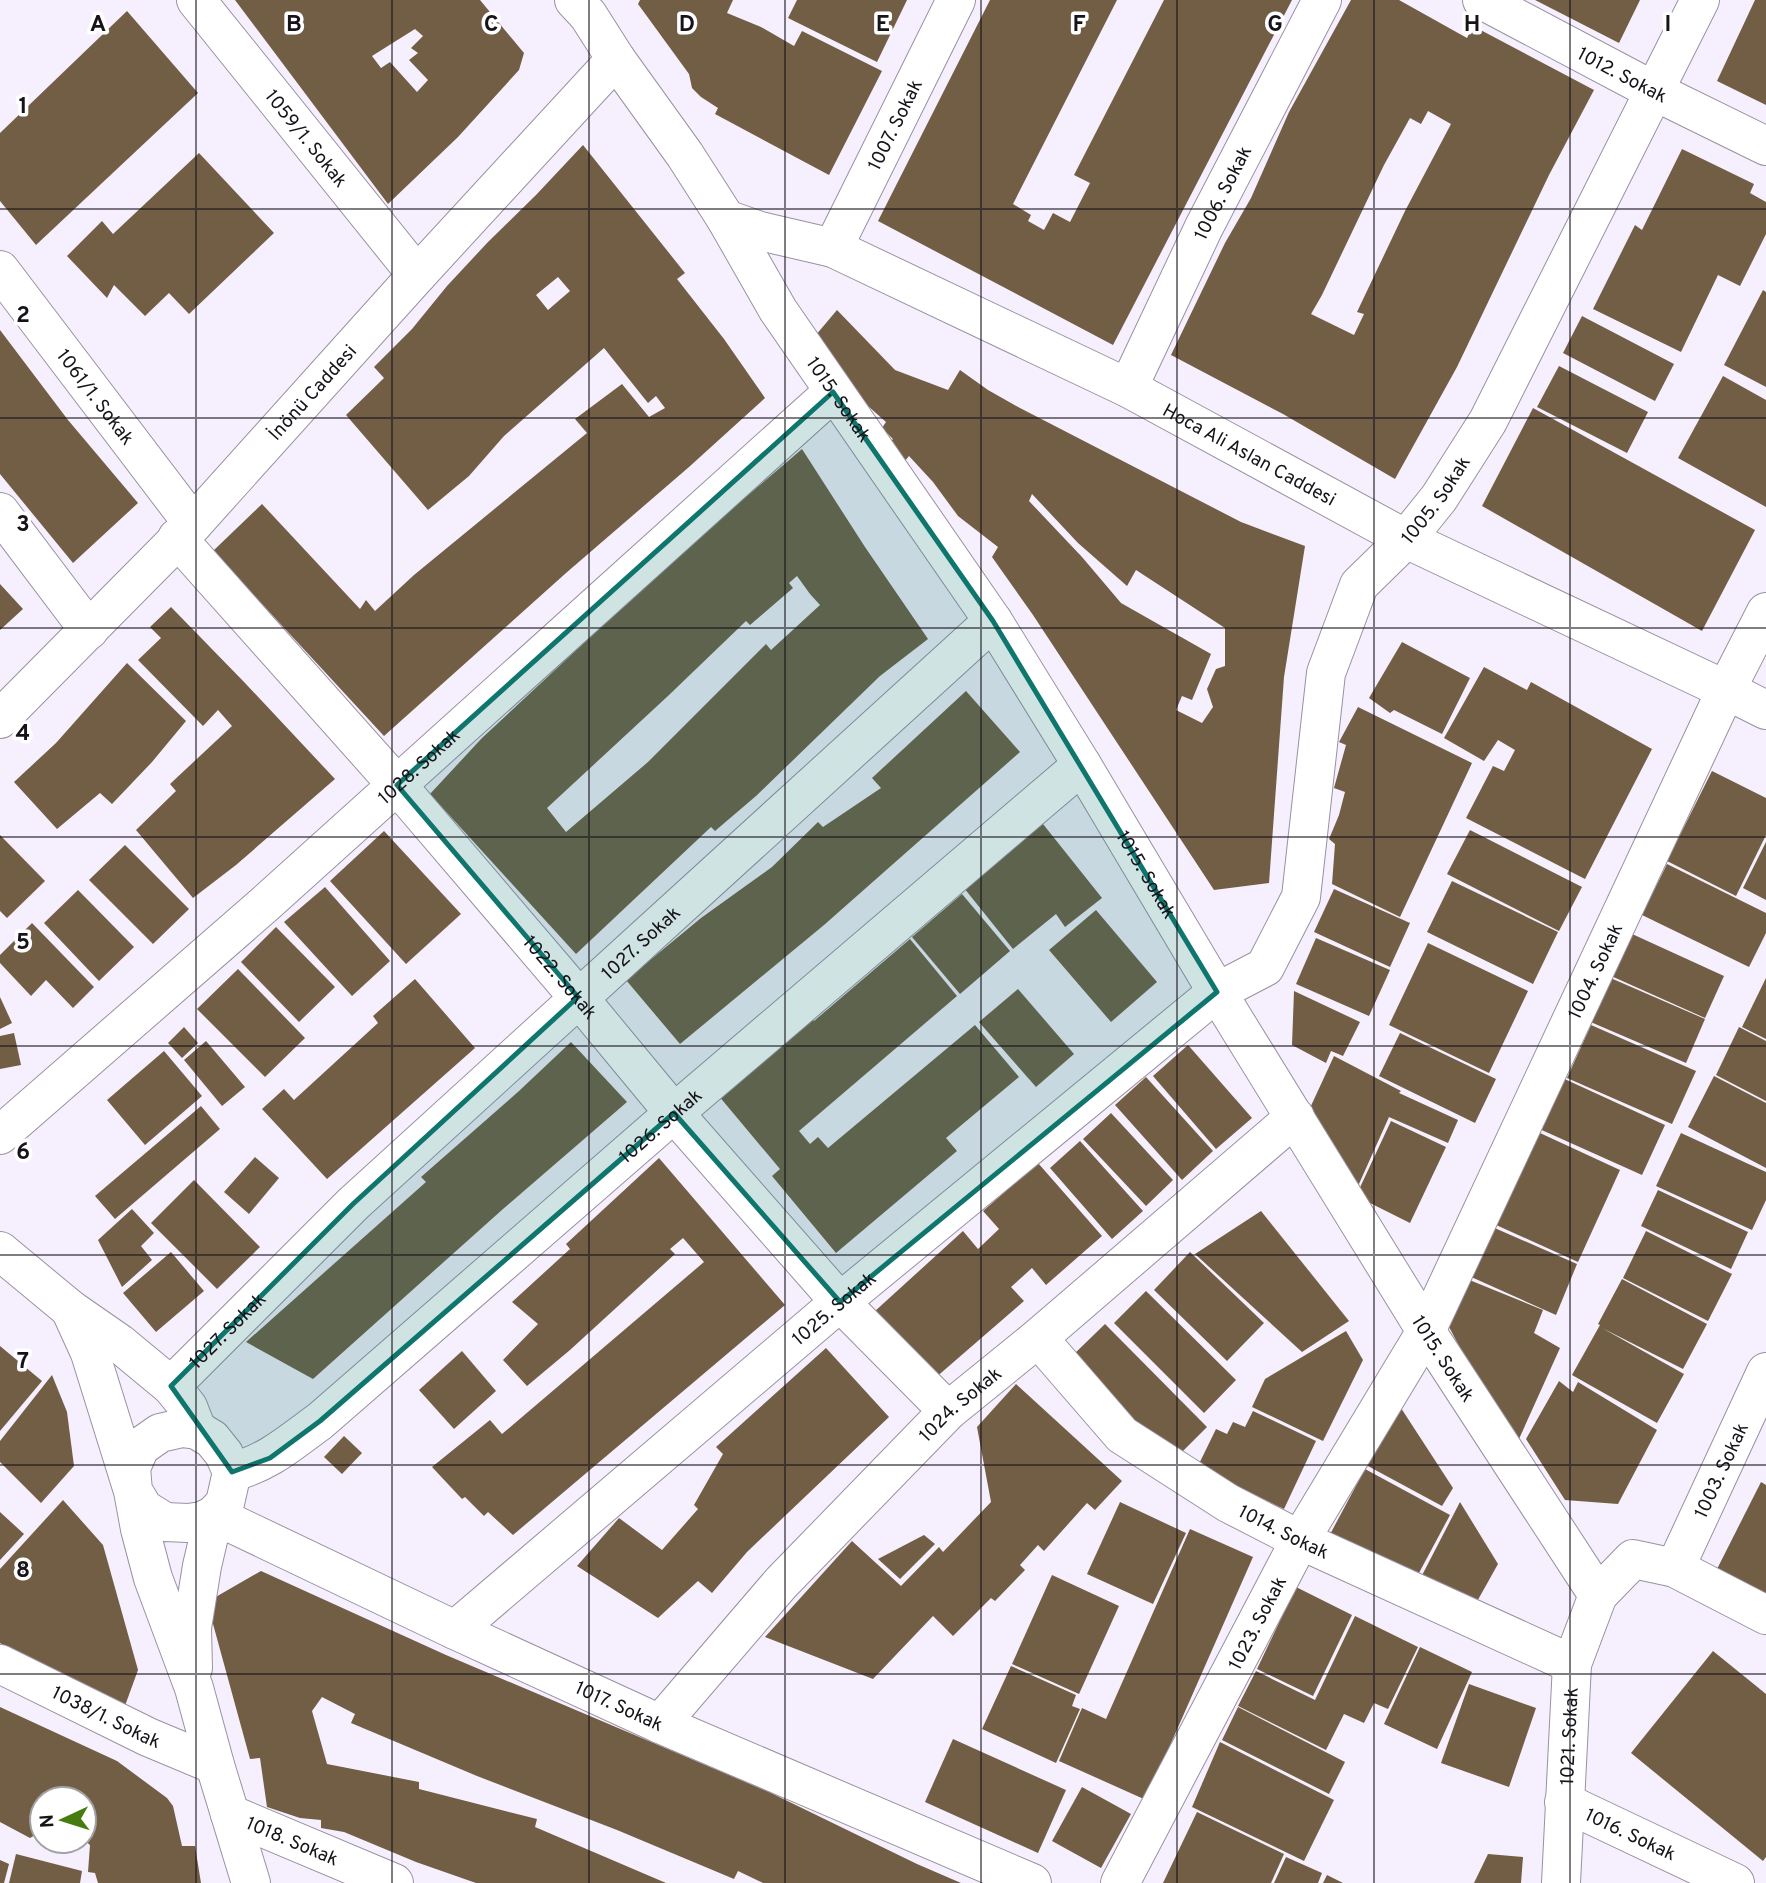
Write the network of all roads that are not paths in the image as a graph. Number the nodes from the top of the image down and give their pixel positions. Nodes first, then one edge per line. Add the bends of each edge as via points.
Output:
1 (196, 0) edge
2 (956, 0) edge
3 (1322, 0) edge
4 (1482, 0) edge
5 (1700, 0) edge
6 (586, 5) edge
7 (616, 59) junction
8 (1654, 90) junction
9 (1766, 146) edge
10 (726, 219) junction
11 (834, 248) junction
12 (0, 270) edge
13 (417, 275) junction
14 (1128, 388) junction
15 (833, 392) junction
16 (0, 512) edge
17 (185, 531) junction
18 (1406, 539) junction
19 (1766, 612) edge
20 (993, 621) junction
21 (89, 630) junction
22 (1726, 690) junction
23 (1766, 710) edge
24 (0, 719) edge
25 (1082, 765) junction
26 (397, 785) junction
27 (1217, 992) junction
28 (578, 997) junction
29 (674, 1113) junction
30 (1295, 1117) junction
31 (0, 1135) edge
32 (0, 1251) edge
33 (839, 1303) junction
34 (70, 1309) junction
35 (1426, 1331) junction
36 (1038, 1338) junction
37 (1766, 1372) edge
38 (171, 1386) junction
39 (948, 1411) junction
40 (197, 1430) junction
41 (232, 1472) junction
42 (133, 1491) junction
43 (214, 1515) junction
44 (1300, 1540) junction
45 (1675, 1568) junction
46 (1598, 1595) junction
47 (1766, 1615) edge
48 (455, 1630) junction
49 (0, 1664) edge
50 (1572, 1664) junction
51 (194, 1688) junction
52 (660, 1724) junction
53 (215, 1765) junction
54 (1564, 1802) junction
55 (230, 1814) junction
56 (251, 1883) edge
57 (394, 1883) edge
58 (1032, 1883) edge
59 (1120, 1883) edge
60 (1561, 1883) edge
61 (1735, 1883) edge

1 - 13 street, 1059/1. Sokak
2 - 11 street, 1007. Sokak
3 - 14 street, 1006. Sokak via 1204,227
4 - 8 street, 1012. Sokak
5 - 8 street, 1005. Sokak
6 - 7 street, 1015. Sokak
7 - 10 street, 1015. Sokak
7 - 13 street, İnönü Caddesi
8 - 9 street, 1012. Sokak
8 - 18 street, 1005. Sokak via 1488,421 1439,498
10 - 11 street, Hoca Ali Aslan Caddesi
10 - 15 street, 1015. Sokak via 778,310
11 - 14 street, Hoca Ali Aslan Caddesi
12 - 17 street, 1061/1. Sokak
13 - 17 street, İnönü Caddesi
14 - 18 street, Hoca Ali Aslan Caddesi
15 - 20 street, 1015. Sokak
15 - 26 street, 1028. Sokak
16 - 21 street
17 - 21 street, İnönü Caddesi
17 - 26 street, 1022. Sokak
18 - 22 street, Hoca Ali Aslan Caddesi
18 - 27 street, 1005. Sokak via 1359,585 1325,673 1301,897 1265,967
19 - 22 street, 1004. Sokak
20 - 25 street, 1015. Sokak
20 - 28 street, 1027. Sokak
21 - 24 street, İnönü Caddesi
22 - 23 street, Hoca Ali Aslan Caddesi
22 - 35 street, 1004. Sokak
25 - 27 street, 1015. Sokak
25 - 29 street, 1026. Sokak
26 - 28 street, 1022. Sokak
26 - 31 street, 1028. Sokak
27 - 30 street, 1015. Sokak
27 - 33 street, 1025. Sokak
28 - 29 street, 1022. Sokak
28 - 38 street, 1027. Sokak via 353,1204
29 - 33 street, 1022. Sokak
29 - 41 street, 1026. Sokak via 320,1421 270,1458
30 - 35 street, 1015. Sokak
30 - 36 street, 1024. Sokak
32 - 34 street
33 - 39 street, 1022. Sokak
33 - 48 street, 1025. Sokak
34 - 38 street
34 - 42 street via 90,1353
35 - 44 street, 1023. Sokak
35 - 46 street, 1015. Sokak
36 - 39 street, 1024. Sokak
36 - 44 street, 1014. Sokak via 1122,1435 1228,1503
37 - 45 street, 1003. Sokak
38 - 40 street via 188,1407
39 - 52 street, 1024. Sokak via 781,1583
40 - 41 street via 212,1439
40 - 42 street via 160,1433 140,1447 131,1468
41 - 43 street via 225,1503
42 - 43 street via 144,1509 165,1522 188,1523
42 - 51 street via 153,1578
43 - 48 street, 1017. Sokak
43 - 51 street via 192,1628
44 - 50 street, 1014. Sokak
44 - 59 street, 1023. Sokak
45 - 46 street via 1633,1559
45 - 47 street
46 - 50 street, 1021. Sokak
48 - 52 street, 1017. Sokak
49 - 53 street, 1038/1. Sokak
50 - 54 street, 1021. Sokak
51 - 53 street
52 - 58 street, 1017. Sokak
53 - 55 street
54 - 60 street, 1021. Sokak
54 - 61 street, 1016. Sokak
55 - 56 street
55 - 57 street, 1018. Sokak

